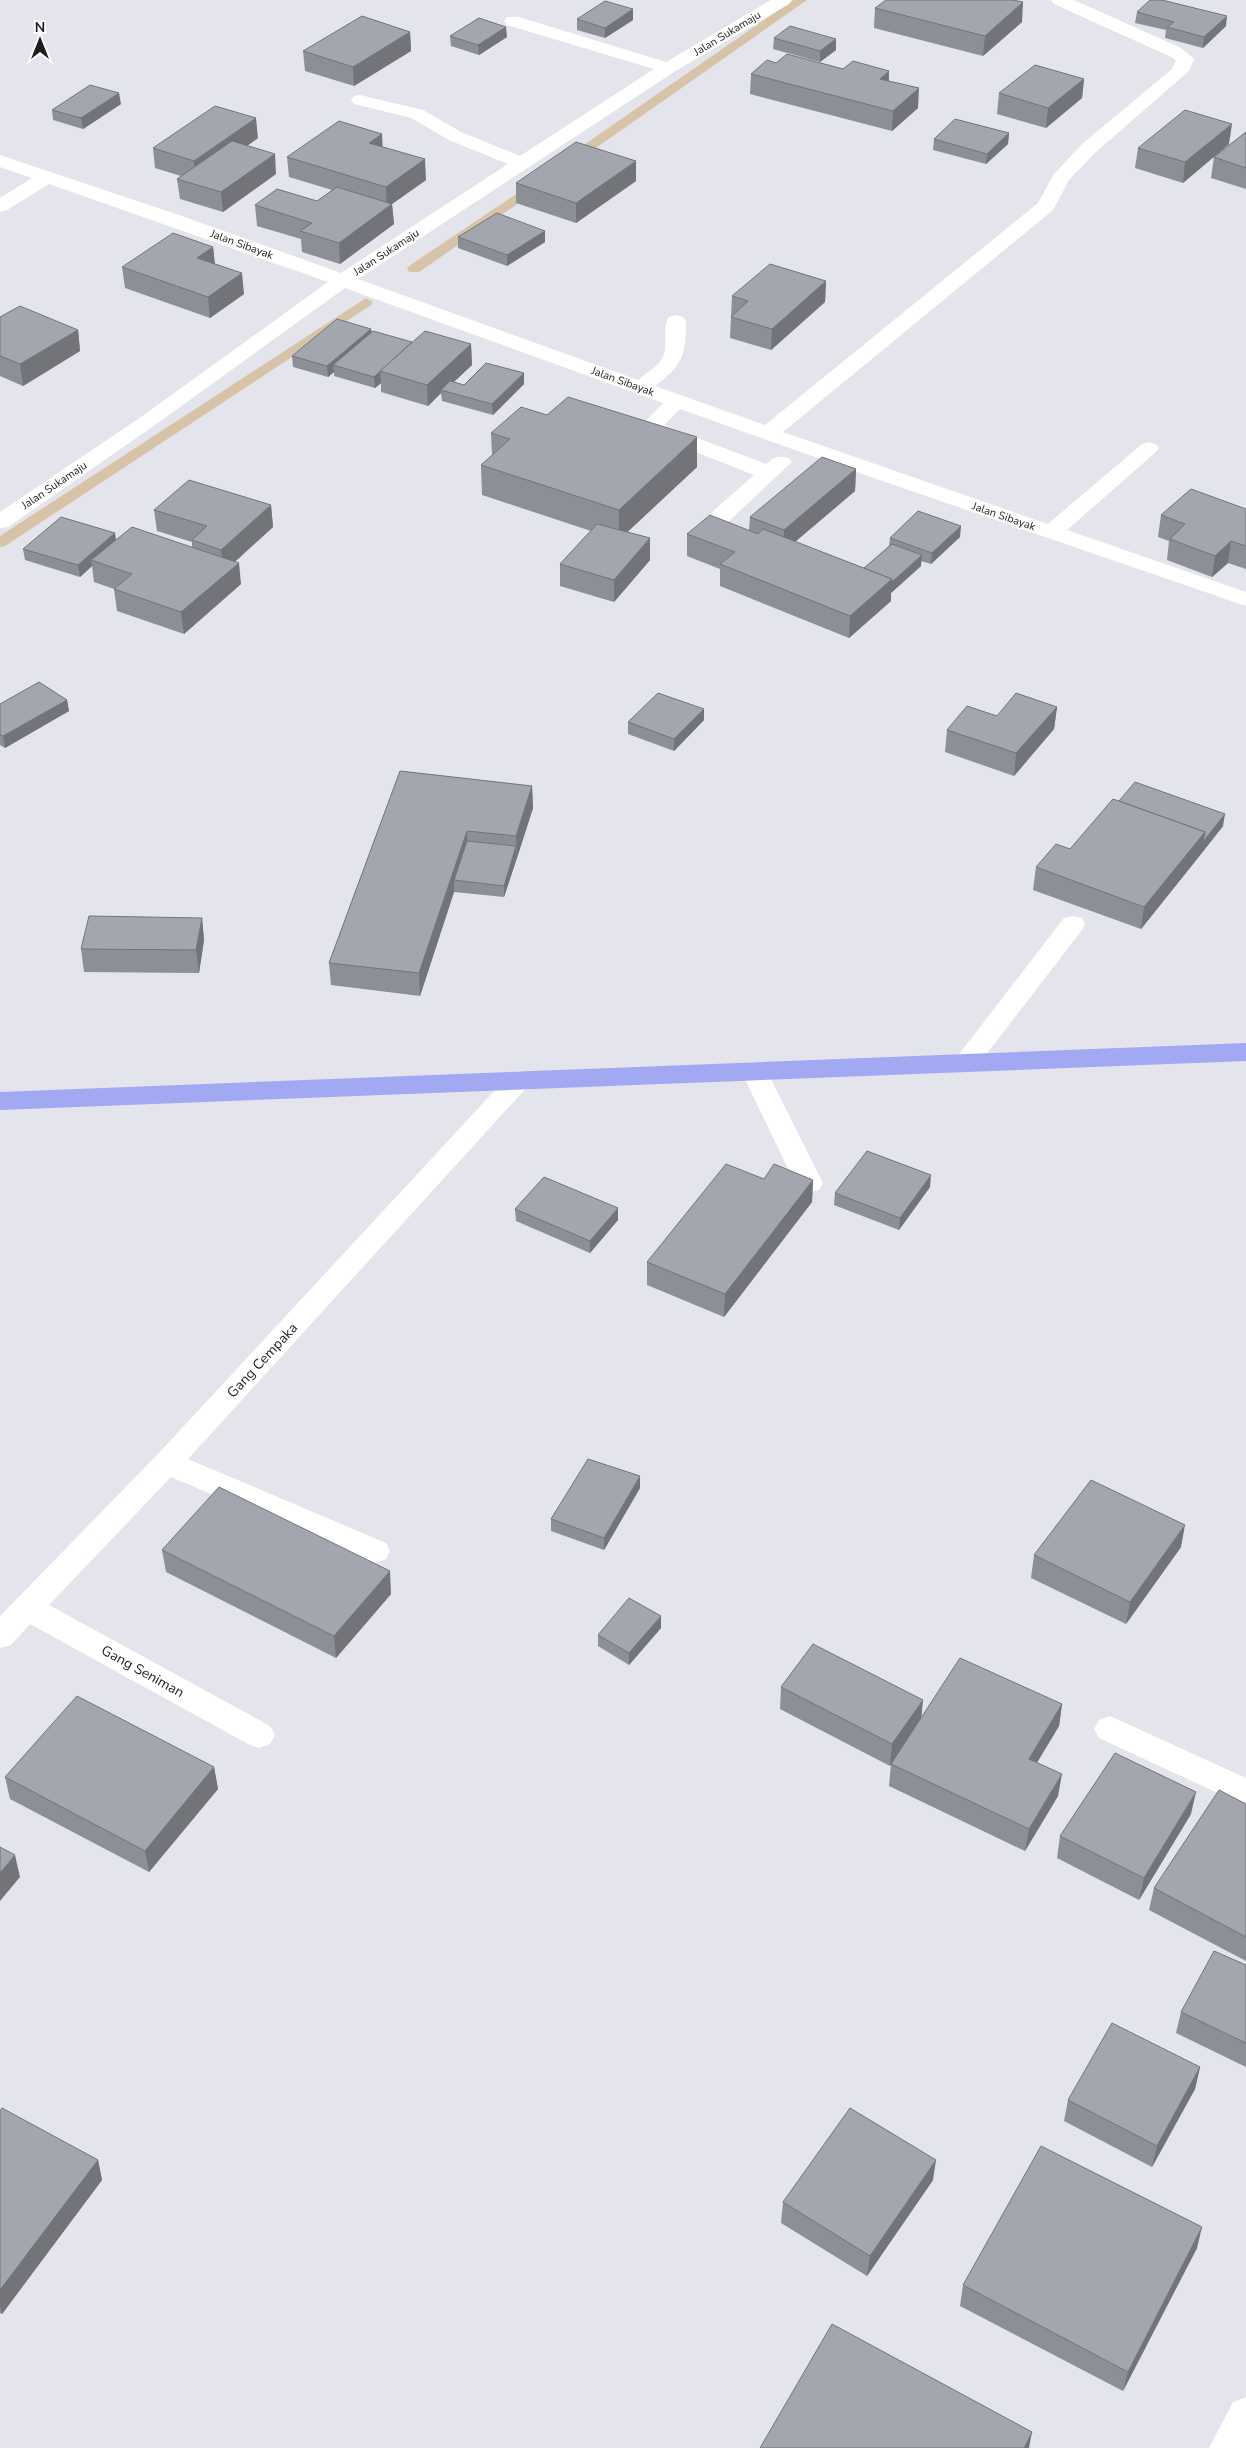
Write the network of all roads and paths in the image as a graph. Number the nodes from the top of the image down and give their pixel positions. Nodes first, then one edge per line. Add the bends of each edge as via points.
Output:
1 (783, 0) edge
2 (1060, 0) edge
3 (513, 22) dead end
4 (668, 68) junction
5 (360, 100) dead end
6 (0, 162) edge
7 (523, 164) junction
8 (45, 178) junction
9 (0, 206) edge
10 (342, 281) junction
11 (676, 321) dead end
12 (640, 388) junction
13 (676, 400) junction
14 (767, 434) junction
15 (801, 445) junction
16 (1149, 448) dead end
17 (770, 472) junction
18 (720, 516) dead end
19 (0, 522) edge
20 (1052, 533) junction
21 (1246, 599) edge
22 (1073, 924) dead end
23 (1246, 1052) edge
24 (966, 1063) junction
25 (754, 1071) junction
26 (519, 1080) junction
27 (0, 1101) edge
28 (809, 1183) edge
29 (167, 1463) junction
30 (375, 1550) dead end
31 (27, 1608) junction
32 (0, 1636) edge
33 (1110, 1729) dead end
34 (259, 1735) dead end
35 (1246, 1793) edge
36 (1246, 2415) edge
37 (1228, 2448) edge

1 - 4 street, Jalan Sukamaju
2 - 14 street via 1175,52 1186,59 1180,71 1089,148 1061,178 1046,206
3 - 4 street
4 - 7 street, Jalan Sukamaju
5 - 7 street via 417,114 455,136
6 - 8 street, Jalan Sibayak
7 - 10 street, Jalan Sukamaju
8 - 9 street
8 - 10 street, Jalan Sibayak via 175,220
10 - 12 street, Jalan Sibayak
10 - 19 street, Jalan Sukamaju
11 - 12 street via 676,353 672,362
12 - 13 street, Jalan Sibayak
13 - 14 street, Jalan Sibayak
13 - 17 street via 654,423 657,430
14 - 15 street, Jalan Sibayak
15 - 17 street
15 - 20 street, Jalan Sibayak
16 - 20 street
17 - 18 street
20 - 21 street, Jalan Sibayak
22 - 24 street
23 - 24 main road
24 - 25 main road
25 - 26 main road
25 - 28 street
26 - 27 main road
26 - 29 street, Gang Cempaka
29 - 30 street
29 - 31 street, Gang Cempaka
31 - 32 street, Gang Cempaka
31 - 34 street, Gang Seniman
33 - 35 street
36 - 37 street

